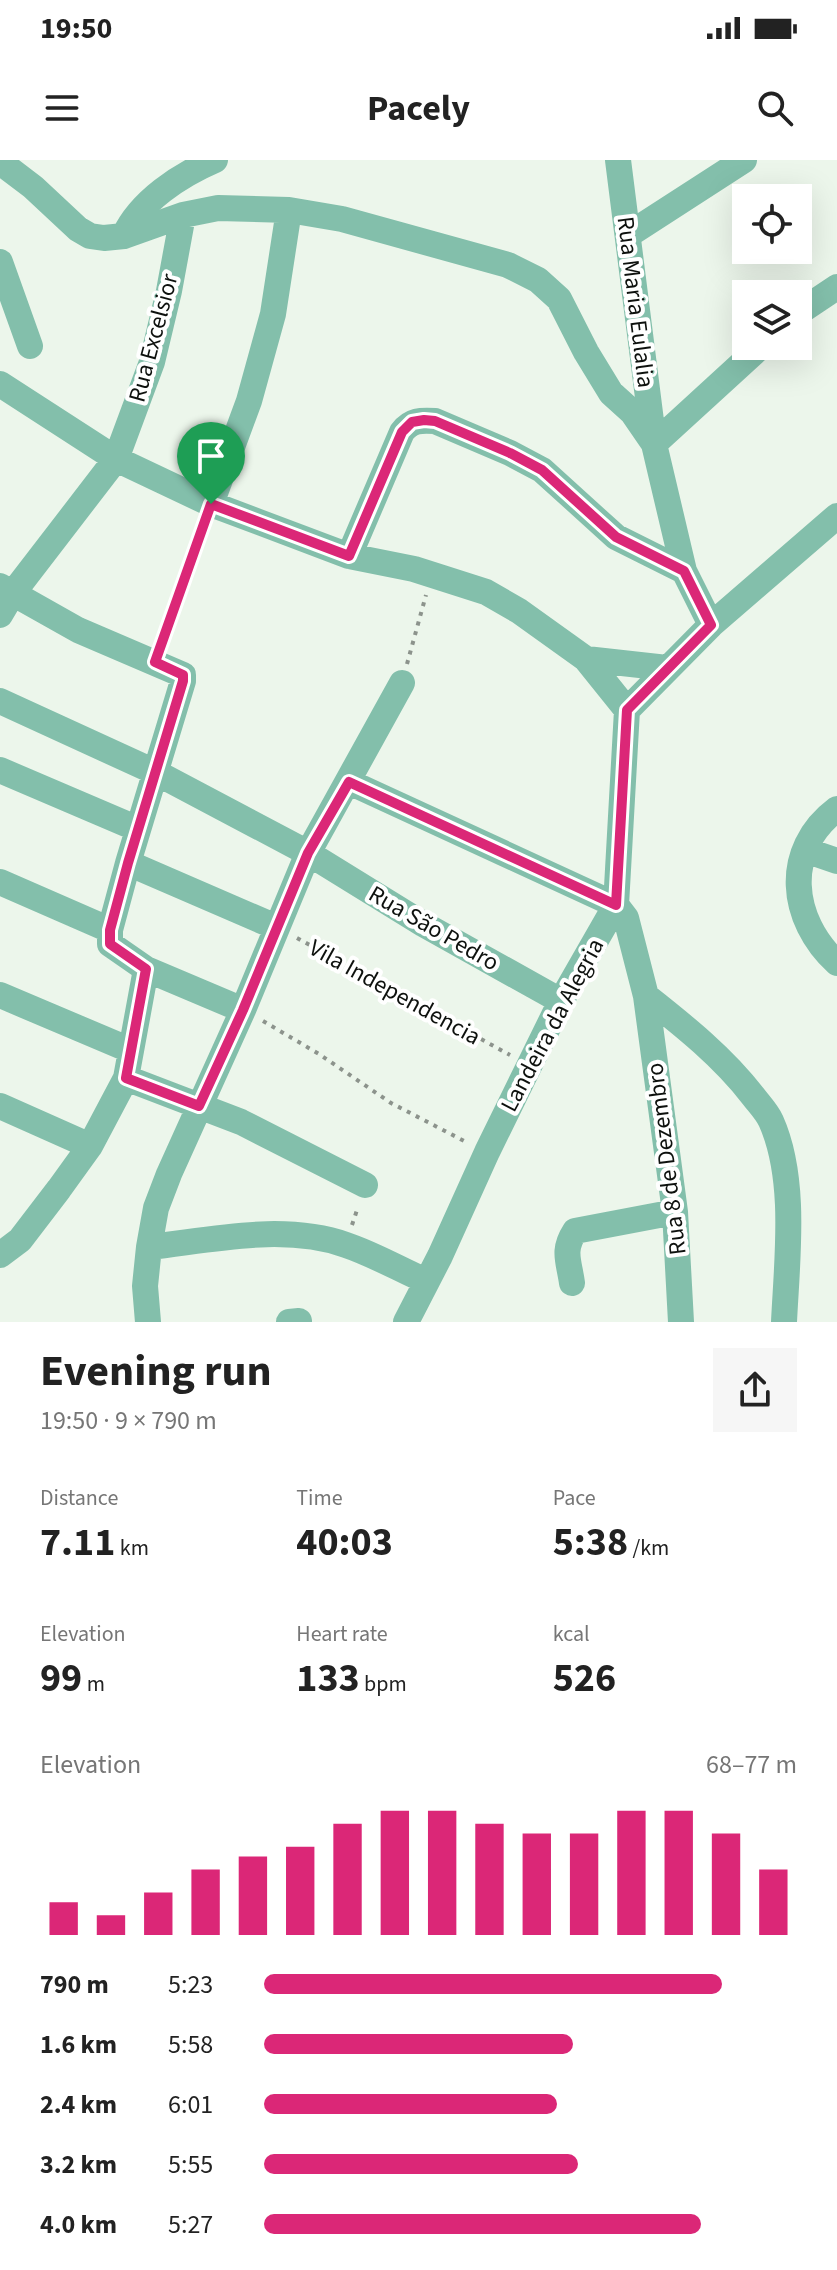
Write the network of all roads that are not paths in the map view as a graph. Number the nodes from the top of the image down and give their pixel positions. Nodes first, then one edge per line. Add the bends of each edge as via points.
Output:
1 (215, 160) edge
2 (618, 160) edge
3 (744, 160) edge
4 (0, 162) edge
5 (289, 210) junction
6 (183, 215) junction
7 (628, 235) junction
8 (124, 236) junction
9 (0, 262) edge
10 (837, 287) edge
11 (812, 304) edge
12 (30, 346) dead end
13 (746, 360) edge
14 (0, 384) edge
15 (654, 444) junction
16 (116, 459) junction
17 (211, 504) junction
18 (837, 516) edge
19 (349, 556) junction
20 (684, 571) junction
21 (4, 598) edge
22 (711, 625) junction
23 (586, 659) junction
24 (667, 668) junction
25 (402, 683) road end
26 (0, 701) edge
27 (627, 710) junction
28 (0, 770) edge
29 (155, 772) junction
30 (349, 782) junction
31 (837, 809) edge
32 (138, 829) junction
33 (806, 845) junction
34 (308, 853) junction
35 (837, 861) edge
36 (128, 863) junction
37 (0, 882) edge
38 (616, 905) junction
39 (276, 927) junction
40 (110, 937) junction
41 (837, 963) edge
42 (146, 969) junction
43 (0, 995) edge
44 (646, 996) junction
45 (561, 1001) junction
46 (243, 1010) junction
47 (130, 1050) junction
48 (126, 1078) junction
49 (0, 1106) edge
50 (199, 1106) junction
51 (90, 1146) junction
52 (365, 1185) road end
53 (675, 1212) junction
54 (149, 1247) junction
55 (0, 1255) edge
56 (426, 1281) junction
57 (572, 1283) dead end
58 (148, 1322) edge
59 (406, 1322) edge
60 (681, 1322) edge
61 (784, 1322) edge

1 - 8 street via 161,192
2 - 7 street, Rua Maria Eulalia
3 - 7 street
4 - 8 street via 78,229 90,236
5 - 6 street via 218,208
5 - 15 street via 342,219 508,265 538,280 559,299 611,393
5 - 17 street via 273,314 249,401
6 - 8 street
6 - 16 street, Rua Excelsior via 152,362
7 - 15 street, Rua Maria Eulalia
9 - 12 street
10 - 11 street
13 - 15 street
14 - 16 street
15 - 20 street, Rua Maria Eulalia
16 - 17 street
16 - 21 street, Rua Excelsior
17 - 19 street
18 - 22 street
19 - 20 street via 402,432 424,420 542,470 616,537
19 - 23 street via 486,592
20 - 22 street, Rua Maria Eulalia
21 - 29 street via 183,675
22 - 24 street
23 - 24 street
23 - 27 street
24 - 27 street
25 - 30 street
26 - 29 street, Rua São Pedro
27 - 38 street, Landeira da Alegria
28 - 32 street
29 - 32 street
29 - 34 street, Rua São Pedro
30 - 34 street
30 - 38 street
31 - 33 street
32 - 36 street
33 - 35 street
33 - 41 street via 798,873 801,907 813,938
34 - 39 street
34 - 45 street, Rua São Pedro
36 - 39 street
36 - 40 street
37 - 40 street
38 - 44 street, Rua 8 de Dezembro via 626,918
38 - 45 street, Landeira da Alegria
39 - 46 street
40 - 42 street
42 - 46 street
42 - 47 street
43 - 47 street
44 - 53 street, Rua 8 de Dezembro
44 - 61 street via 700,1039 743,1082 769,1118 786,1181
45 - 56 street, Landeira da Alegria
46 - 50 street
47 - 48 street
48 - 50 street
48 - 51 street
49 - 51 street
50 - 52 street
50 - 54 street via 156,1208
51 - 55 street via 20,1240
53 - 57 street via 575,1231 566,1252
53 - 60 street, Rua 8 de Dezembro
54 - 56 street via 267,1234 312,1236 346,1244
54 - 58 street
56 - 59 street, Landeira da Alegria

